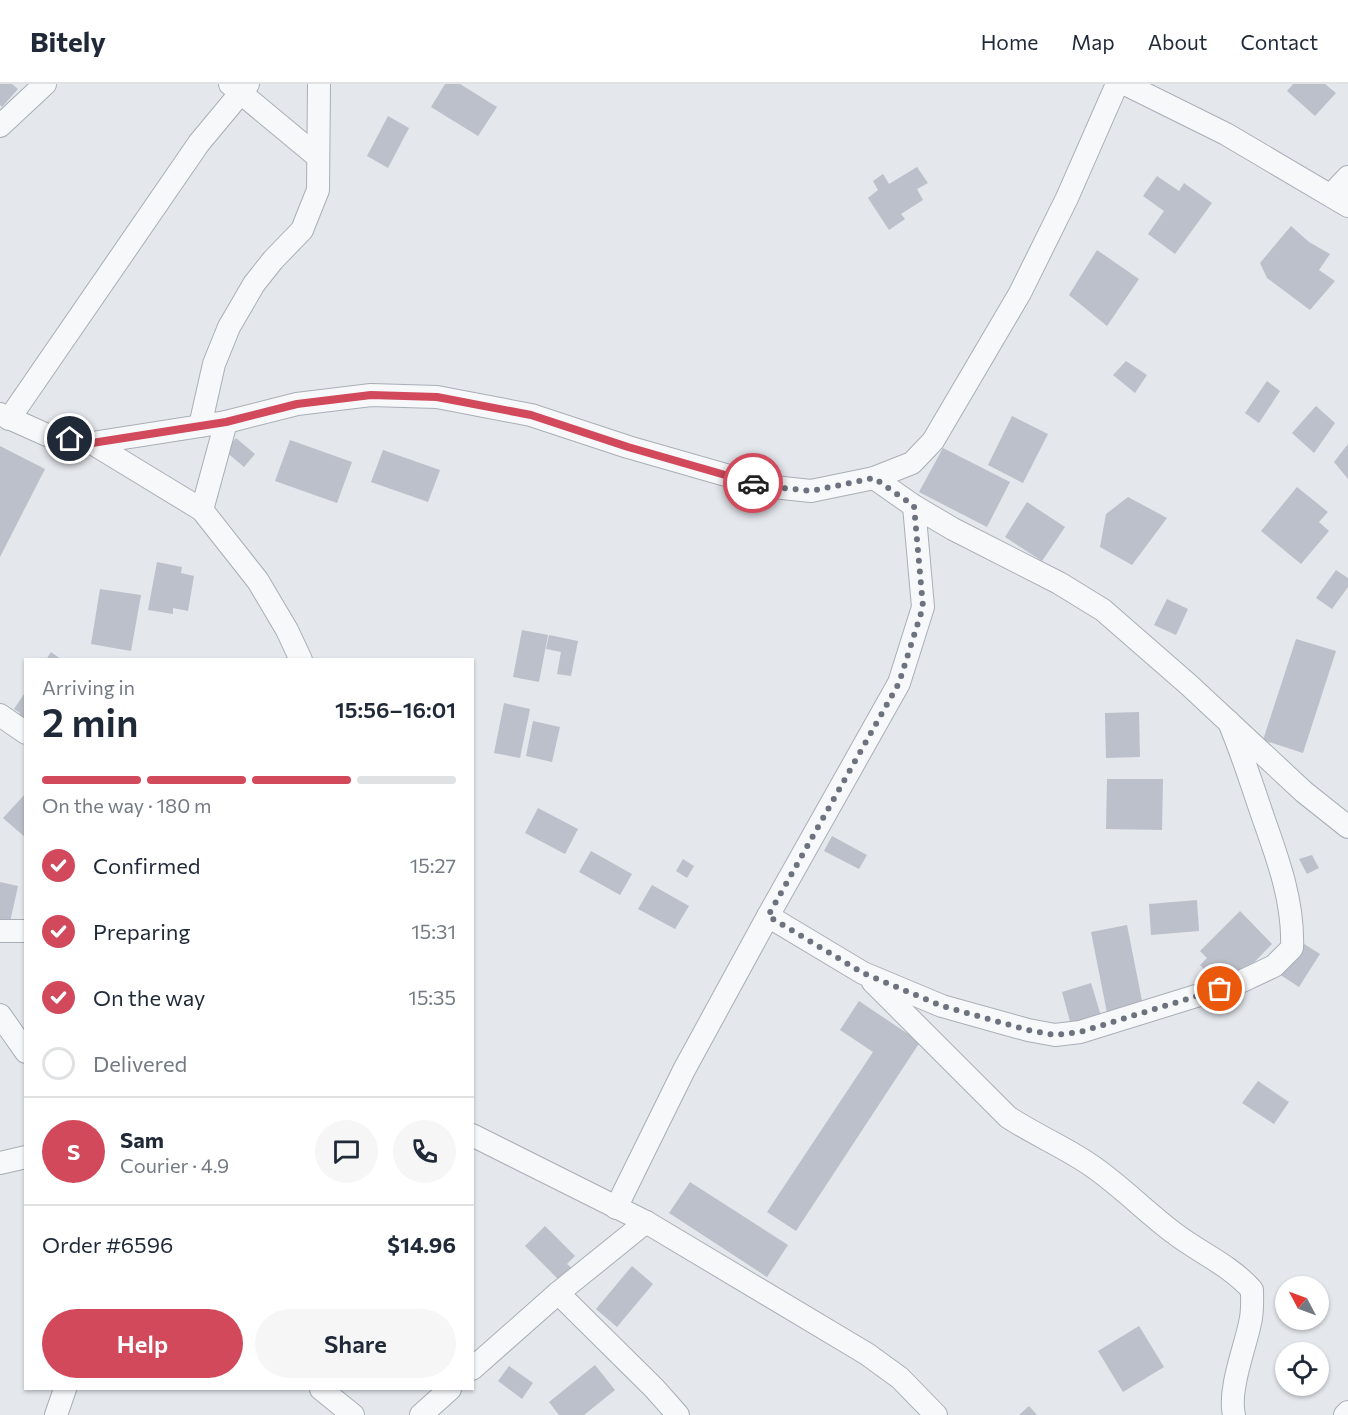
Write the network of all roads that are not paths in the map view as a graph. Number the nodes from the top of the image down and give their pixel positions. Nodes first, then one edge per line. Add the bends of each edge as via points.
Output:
1 (45, 84) edge
2 (319, 84) edge
3 (1117, 84) edge
4 (1125, 84) edge
5 (240, 87) edge
6 (0, 126) edge
7 (318, 158) junction
8 (1348, 177) edge
9 (1339, 201) edge
10 (4, 417) edge
11 (226, 422) junction
12 (200, 426) junction
13 (92, 443) junction
14 (874, 478) junction
15 (914, 506) junction
16 (202, 510) junction
17 (300, 658) edge
18 (0, 715) edge
19 (1229, 722) junction
20 (24, 732) edge
21 (1348, 827) edge
22 (768, 916) junction
23 (863, 973) junction
24 (0, 1015) edge
25 (24, 1049) edge
26 (474, 1136) edge
27 (24, 1157) edge
28 (0, 1163) edge
29 (616, 1208) junction
30 (646, 1222) junction
31 (558, 1293) junction
32 (474, 1367) edge
33 (65, 1390) edge
34 (322, 1390) edge
35 (449, 1390) edge
36 (56, 1415) edge
37 (353, 1415) edge
38 (421, 1415) edge
39 (678, 1415) edge
40 (936, 1415) edge
41 (1234, 1415) edge

1 - 6 street
2 - 7 street
3 - 14 street via 1020,293 933,441 912,463
4 - 9 street via 1226,134
5 - 7 street
5 - 10 street
7 - 12 street via 318,190 302,230 254,284 229,327 214,364
8 - 9 street
10 - 13 street via 47,435
11 - 12 street
11 - 14 street via 297,404 371,395 437,397 531,415 764,486 811,491
11 - 16 street
12 - 13 street
13 - 16 street
14 - 15 street
15 - 19 street via 1103,610
15 - 22 street via 923,607 899,683
16 - 17 street via 258,581
18 - 20 street
19 - 21 street
19 - 23 street via 1279,864 1293,925 1292,948 1274,966 1202,995 1080,1032 1055,1035 942,1006
22 - 23 street
22 - 29 street via 684,1070
23 - 41 street via 1008,1117 1093,1167 1175,1234 1241,1277 1252,1290 1251,1320 1238,1371
24 - 25 street
26 - 29 street
27 - 28 street
29 - 30 street
30 - 31 street
30 - 40 street via 867,1353 900,1378
31 - 32 street
31 - 39 street
33 - 36 street
34 - 37 street
35 - 38 street

